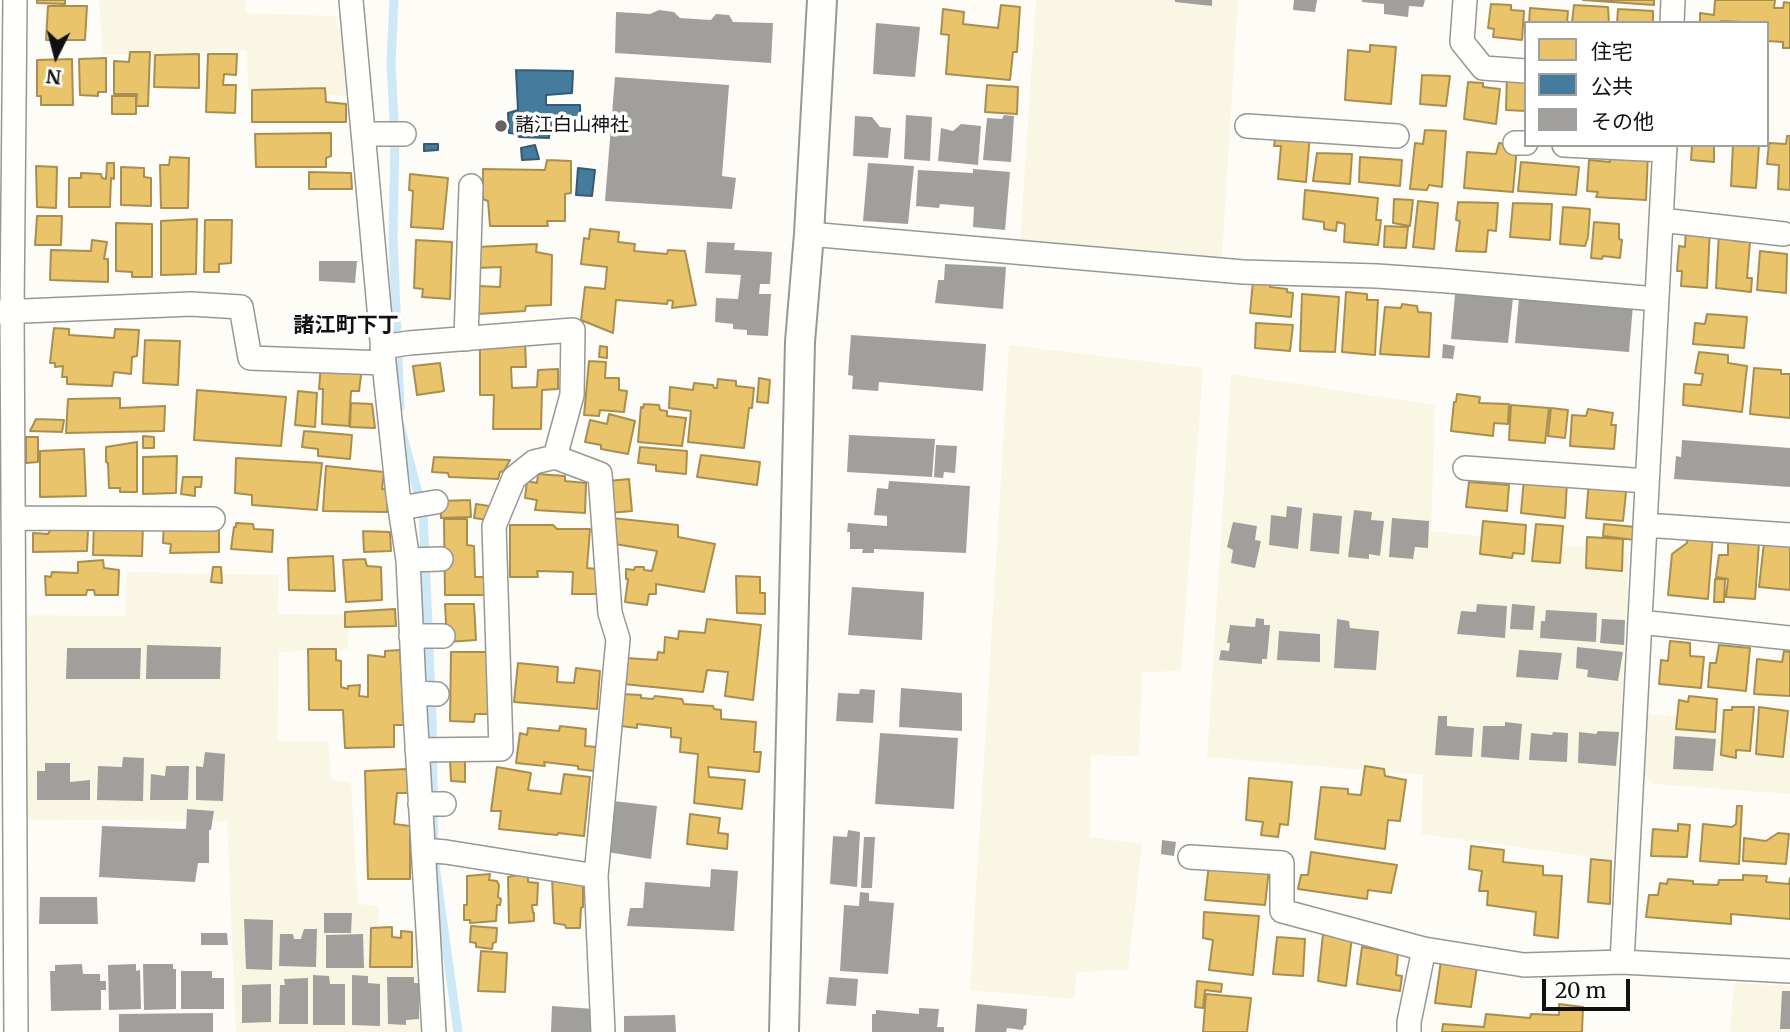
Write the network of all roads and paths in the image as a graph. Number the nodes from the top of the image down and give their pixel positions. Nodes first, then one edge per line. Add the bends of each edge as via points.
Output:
1 (15, 0) edge
2 (351, 0) edge
3 (822, 0) edge
4 (1465, 0) edge
5 (1673, 0) edge
6 (1672, 21) edge
7 (1524, 71) edge
8 (1247, 126) dead end
9 (364, 134) junction
10 (404, 134) dead end
11 (1397, 135) dead end
12 (1631, 147) edge
13 (1665, 148) edge
14 (471, 186) dead end
15 (1661, 220) junction
16 (809, 234) junction
17 (1784, 234) dead end
18 (1656, 299) junction
19 (6, 311) edge
20 (466, 339) junction
21 (383, 355) junction
22 (555, 457) junction
23 (1465, 468) dead end
24 (1647, 481) junction
25 (436, 502) dead end
26 (400, 508) junction
27 (13, 518) junction
28 (213, 519) dead end
29 (1644, 525) junction
30 (1790, 536) edge
31 (441, 559) dead end
32 (408, 560) junction
33 (1640, 622) junction
34 (411, 636) junction
35 (443, 636) dead end
36 (1790, 638) edge
37 (417, 750) junction
38 (420, 804) junction
39 (444, 804) dead end
40 (423, 850) junction
41 (1190, 857) dead end
42 (596, 876) junction
43 (1424, 949) junction
44 (1622, 962) junction
45 (1790, 971) edge
46 (16, 1032) edge
47 (434, 1032) edge
48 (603, 1032) edge
49 (785, 1032) edge
50 (1409, 1032) edge

1 - 19 street
2 - 9 street
3 - 16 street
4 - 7 street via 1462,42 1483,68
5 - 6 street
8 - 11 street
9 - 10 street
9 - 21 street
12 - 13 street
13 - 15 street
14 - 20 street
15 - 17 street
15 - 18 street
16 - 18 street via 1243,272 1377,276
16 - 49 street via 800,342
18 - 24 street
19 - 21 street via 191,304 241,307 250,358
19 - 27 street
20 - 21 street via 409,343
20 - 22 street via 573,330 572,395
21 - 26 street
22 - 37 street via 534,462 514,478 494,526 501,749
22 - 42 street via 600,474 610,613 618,639
23 - 24 street
24 - 29 street
25 - 26 street
26 - 32 street
27 - 28 street
27 - 46 street
29 - 30 street
29 - 33 street
31 - 32 street
32 - 34 street
33 - 36 street
33 - 44 street
34 - 35 street
34 - 37 street via 425,694
37 - 38 street
38 - 39 street
38 - 40 street
40 - 42 street
40 - 47 street
41 - 43 street via 1282,863 1282,911
42 - 48 street
43 - 44 street via 1524,965
43 - 50 street
44 - 45 street

